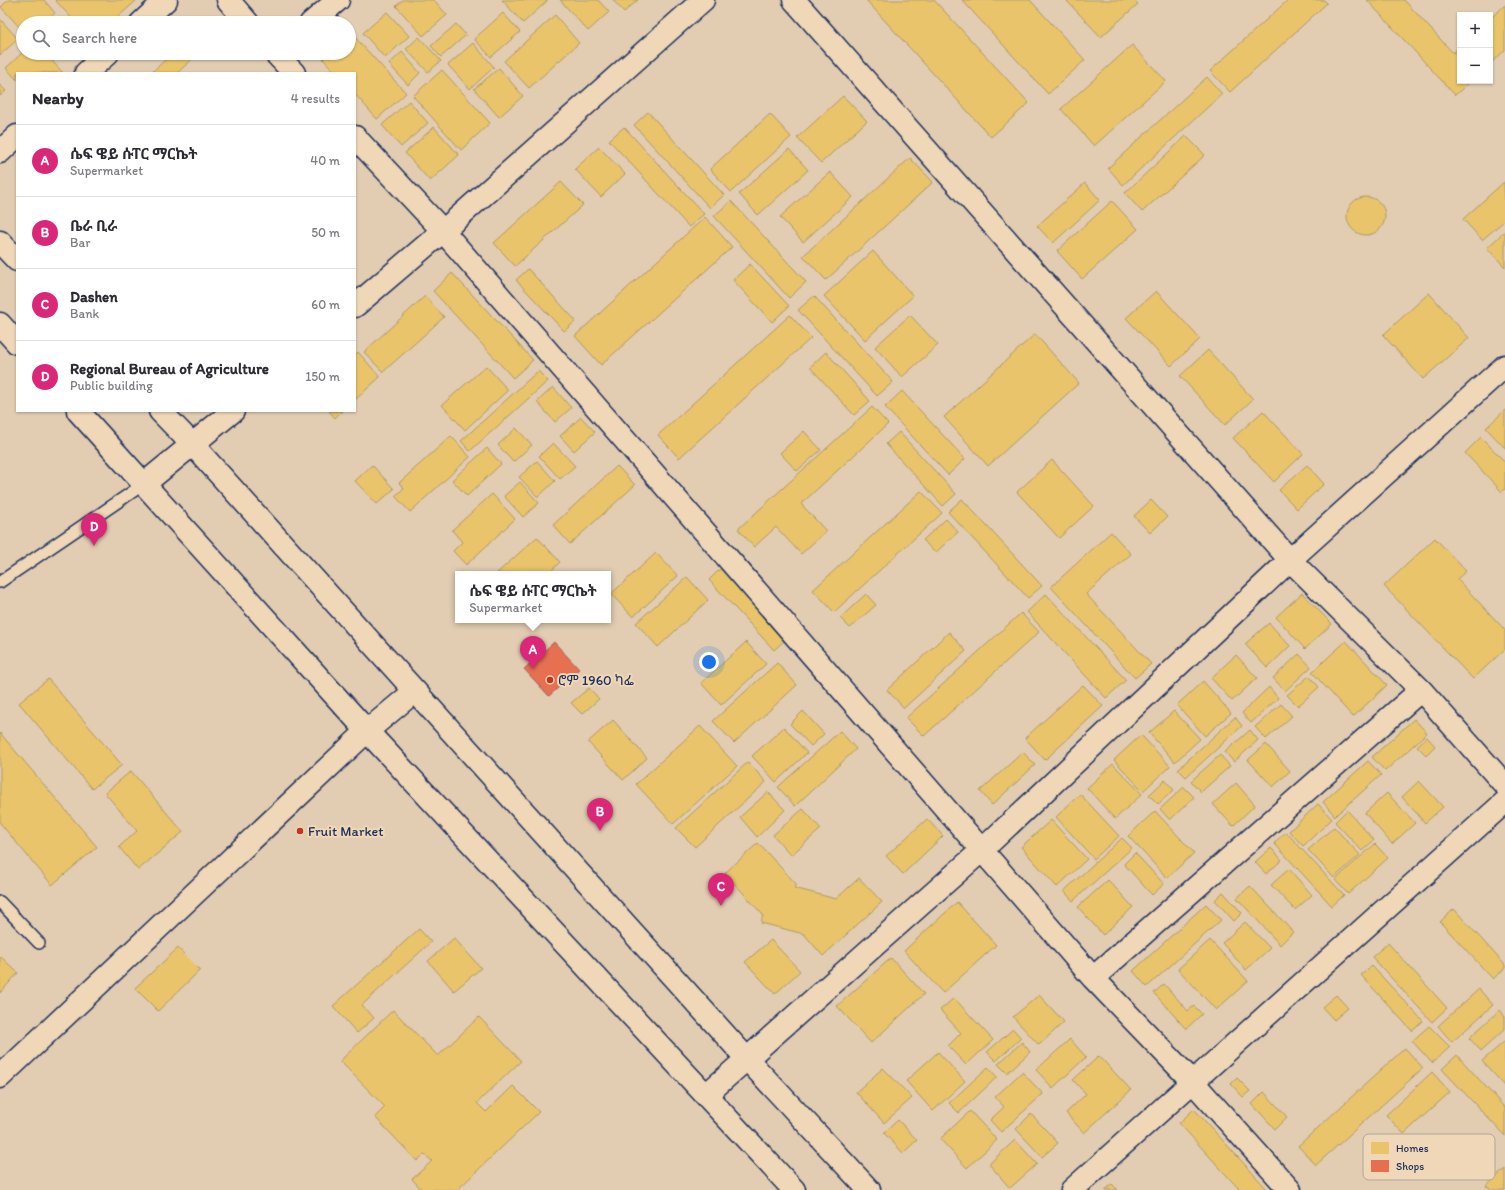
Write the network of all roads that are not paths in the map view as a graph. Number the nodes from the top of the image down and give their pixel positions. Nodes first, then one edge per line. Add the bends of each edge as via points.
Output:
1 (166, 0) edge
2 (228, 0) edge
3 (338, 0) edge
4 (703, 0) edge
5 (794, 0) edge
6 (148, 16) edge
7 (242, 16) edge
8 (319, 16) edge
9 (100, 60) edge
10 (282, 60) edge
11 (87, 72) edge
12 (293, 72) edge
13 (16, 137) edge
14 (356, 138) edge
15 (0, 152) edge
16 (444, 231) junction
17 (0, 242) edge
18 (16, 259) edge
19 (356, 305) edge
20 (0, 324) edge
21 (16, 342) edge
22 (1505, 366) edge
23 (79, 412) edge
24 (161, 412) edge
25 (231, 412) edge
26 (193, 445) junction
27 (144, 484) junction
28 (1290, 560) junction
29 (0, 582) edge
30 (1421, 690) junction
31 (415, 691) junction
32 (367, 731) junction
33 (1505, 785) edge
34 (1505, 802) edge
35 (981, 851) junction
36 (0, 902) edge
37 (39, 943) dead end
38 (1093, 978) junction
39 (747, 1059) junction
40 (0, 1077) edge
41 (1192, 1081) junction
42 (706, 1095) junction
43 (794, 1190) edge
44 (869, 1190) edge
45 (1072, 1190) edge
46 (1290, 1190) edge

1 - 6 street
2 - 7 street
3 - 8 street
4 - 16 street
5 - 28 street
9 - 11 street
10 - 12 street
13 - 15 street
14 - 16 street
16 - 19 street
16 - 35 street
17 - 18 street
20 - 21 street
22 - 28 street
23 - 27 street
24 - 26 street
25 - 26 street
26 - 27 street
26 - 31 street
27 - 29 lane
27 - 32 street
28 - 30 street
28 - 35 street
30 - 33 street
30 - 38 street
31 - 32 street
31 - 39 street
32 - 40 street
32 - 42 street
34 - 41 street
35 - 38 street
35 - 39 street
36 - 37 lane
38 - 41 street
39 - 42 street
39 - 44 street
41 - 45 street
41 - 46 street
42 - 43 street

